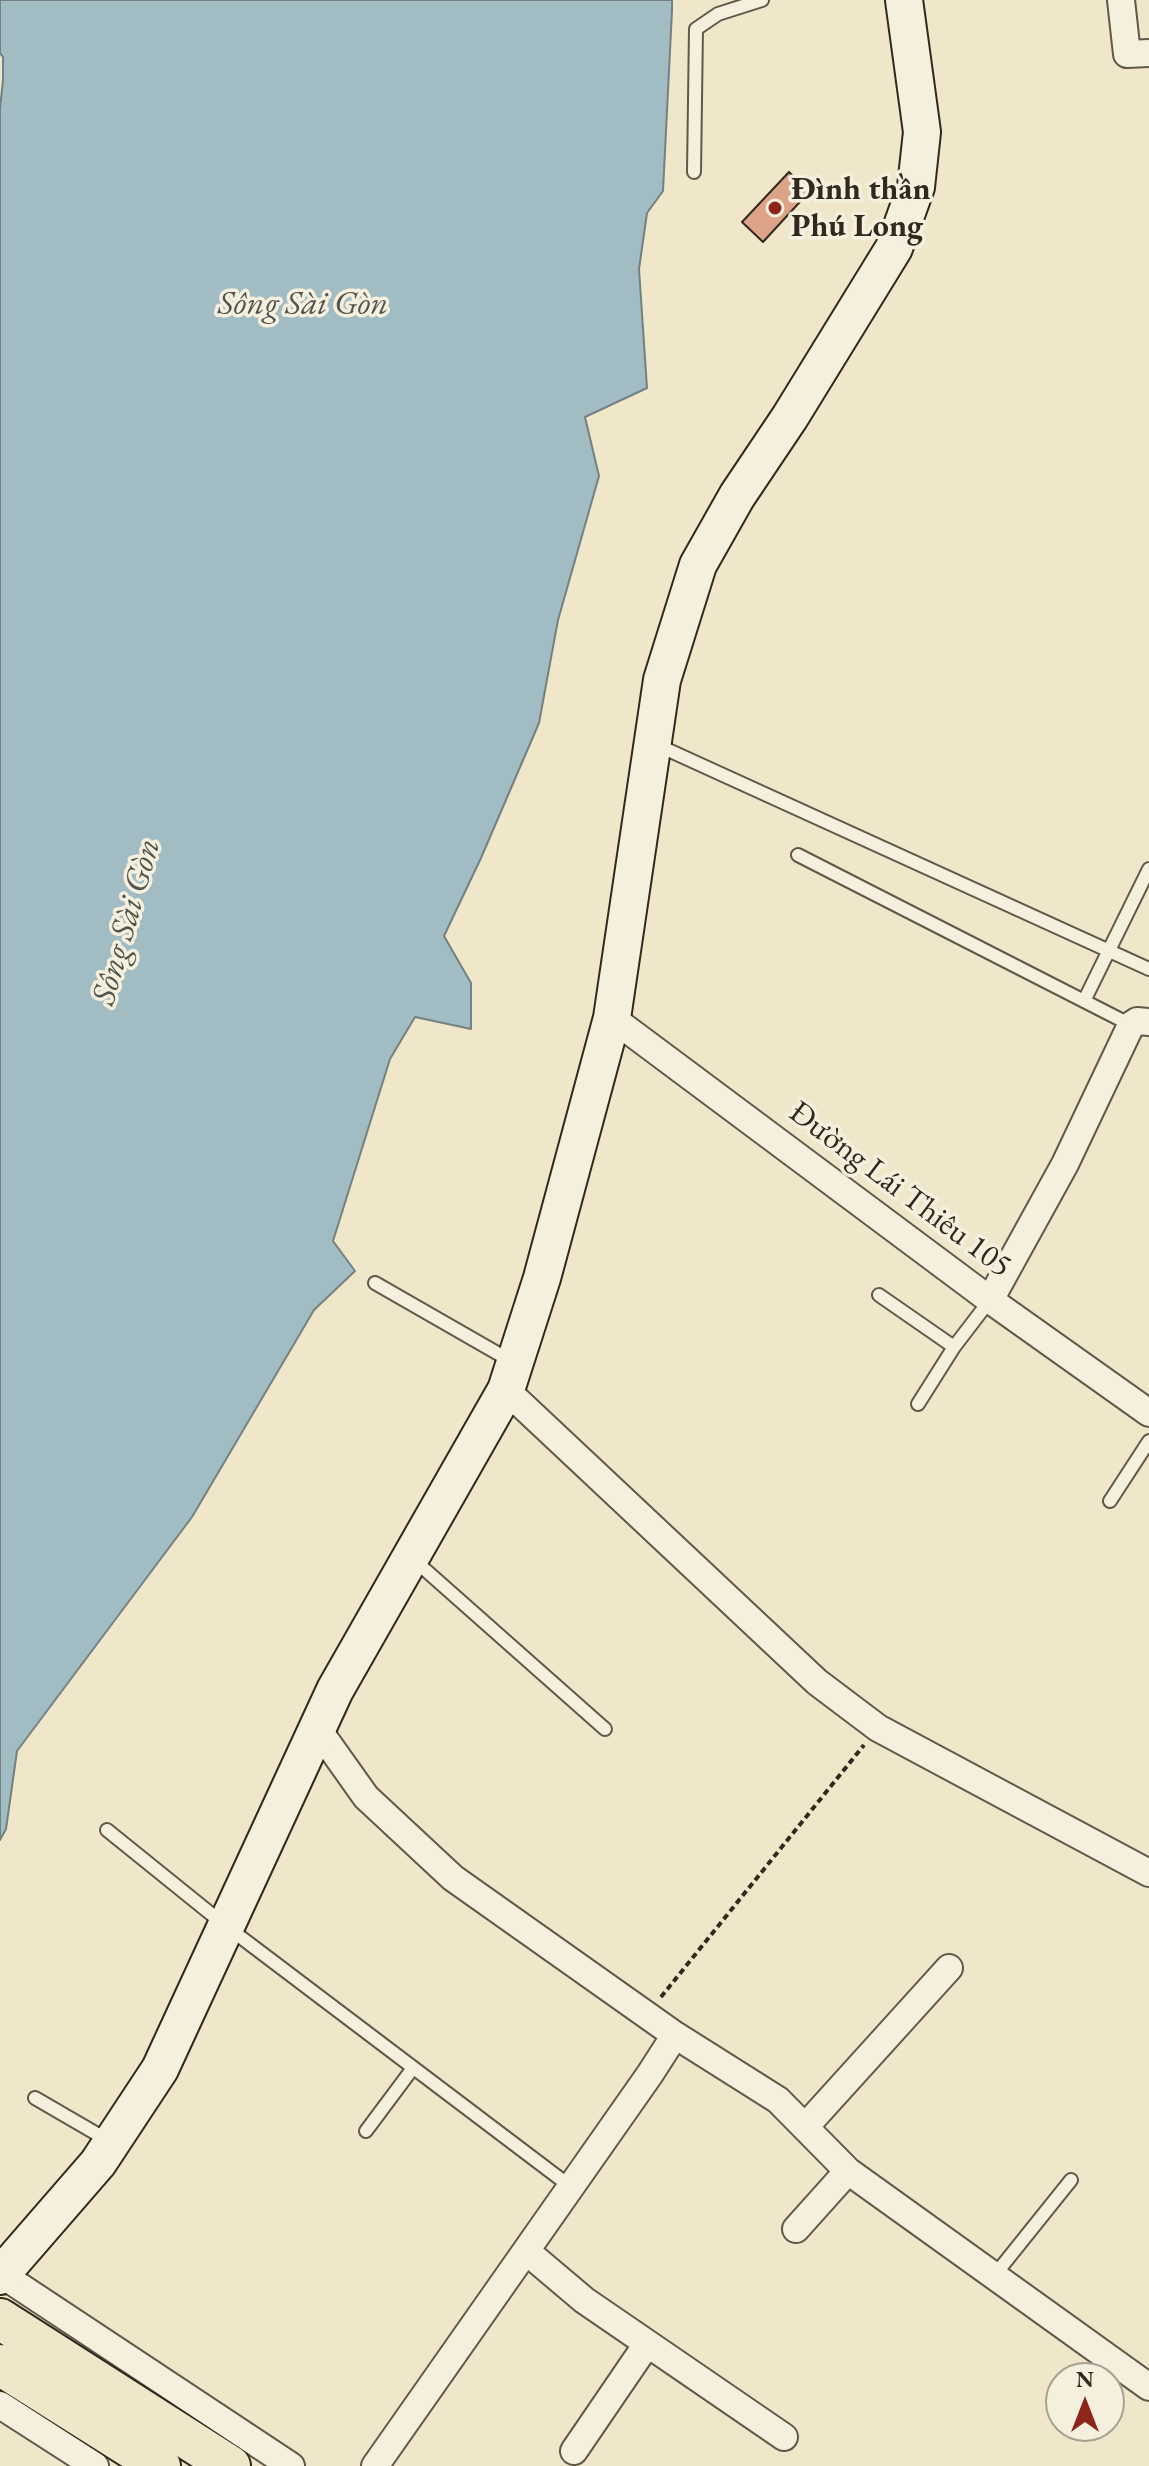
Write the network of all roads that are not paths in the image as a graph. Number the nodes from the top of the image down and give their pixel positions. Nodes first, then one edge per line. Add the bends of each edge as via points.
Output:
1 (762, 0) edge
2 (904, 0) edge
3 (1121, 0) edge
4 (1149, 53) edge
5 (694, 172) dead end
6 (652, 742) junction
7 (798, 855) dead end
8 (1149, 869) edge
9 (1107, 957) junction
10 (1149, 969) edge
11 (1084, 1001) junction
12 (612, 1018) junction
13 (1140, 1024) edge
14 (375, 1283) dead end
15 (879, 1295) dead end
16 (990, 1300) junction
17 (954, 1347) junction
18 (510, 1376) junction
19 (918, 1404) dead end
20 (1149, 1413) edge
21 (1149, 1441) edge
22 (1110, 1501) dead end
23 (410, 1557) junction
24 (317, 1728) junction
25 (605, 1729) dead end
26 (107, 1830) dead end
27 (1149, 1873) edge
28 (226, 1926) junction
29 (949, 1968) dead end
30 (675, 2035) junction
31 (413, 2068) junction
32 (35, 2098) dead end
33 (805, 2127) junction
34 (366, 2131) dead end
35 (111, 2142) junction
36 (848, 2171) junction
37 (1071, 2180) dead end
38 (571, 2187) junction
39 (796, 2229) dead end
40 (526, 2251) junction
41 (1, 2275) edge
42 (994, 2276) junction
43 (0, 2319) edge
44 (647, 2344) junction
45 (0, 2365) edge
46 (1149, 2387) edge
47 (0, 2405) edge
48 (784, 2437) dead end
49 (574, 2451) dead end
50 (95, 2466) edge
51 (160, 2466) edge
52 (230, 2466) edge
53 (291, 2466) edge
54 (375, 2466) edge

1 - 5 lane via 718,14 696,29
2 - 6 street via 922,132 916,187 894,248 698,565 662,680
3 - 4 street via 1127,54
6 - 9 lane
6 - 12 street
7 - 11 lane
8 - 9 lane
9 - 10 lane
9 - 11 lane
11 - 13 lane
12 - 16 street, Đường Lái Thiêu 105
12 - 18 street
13 - 16 street
14 - 18 lane
15 - 17 lane
16 - 17 lane
16 - 20 street, Đường Lái Thiêu 105
17 - 19 lane
18 - 23 street
18 - 27 street via 817,1682 878,1728
21 - 22 lane
23 - 24 street
23 - 25 lane
24 - 28 street
24 - 30 street via 366,1797 453,1878
26 - 28 lane
28 - 31 lane
28 - 35 street via 160,2069
29 - 33 street
30 - 33 street via 778,2100
30 - 38 street
31 - 34 lane
31 - 38 lane
32 - 35 lane
33 - 36 street
35 - 41 street
36 - 39 street
36 - 42 street
37 - 42 lane
38 - 40 street
40 - 44 street
40 - 54 street
41 - 53 street
42 - 46 street
43 - 52 main road
44 - 48 street
44 - 49 street
45 - 51 main road
47 - 50 street

